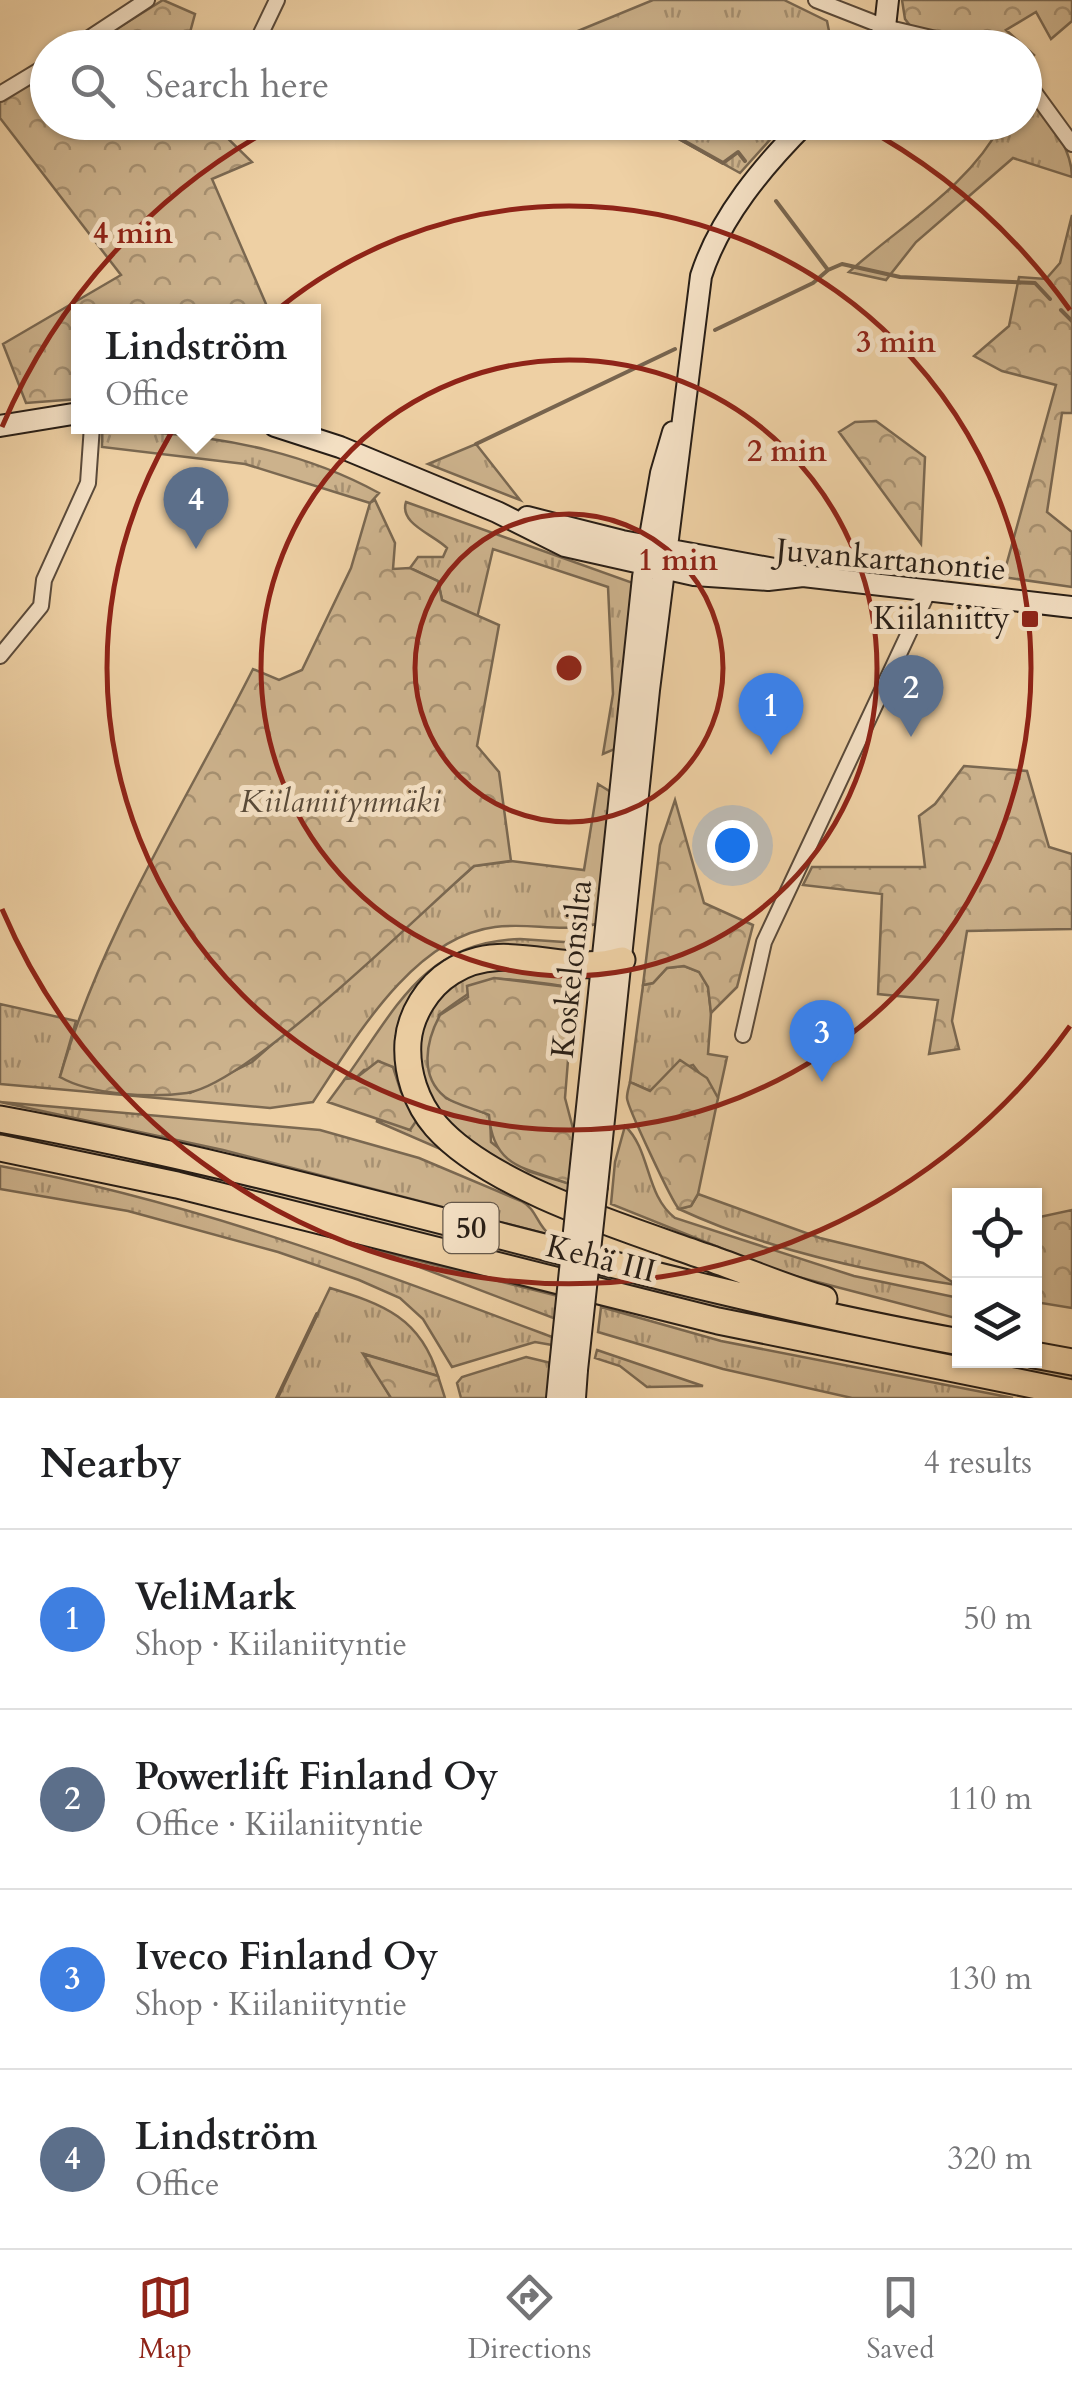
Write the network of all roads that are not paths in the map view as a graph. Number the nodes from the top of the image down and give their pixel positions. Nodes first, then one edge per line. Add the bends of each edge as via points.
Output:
1 (147, 0) edge
2 (277, 0) edge
3 (816, 0) edge
4 (888, 0) edge
5 (885, 27) junction
6 (101, 30) edge
7 (263, 30) edge
8 (884, 30) edge
9 (898, 30) edge
10 (30, 76) edge
11 (0, 94) edge
12 (1042, 103) edge
13 (791, 140) edge
14 (1072, 144) edge
15 (71, 414) edge
16 (0, 426) edge
17 (91, 434) edge
18 (300, 434) edge
19 (656, 557) junction
20 (929, 590) junction
21 (1072, 607) edge
22 (0, 656) edge
23 (612, 962) junction
24 (743, 1035) dead end
25 (0, 1119) edge
26 (0, 1148) edge
27 (951, 1340) edge
28 (1042, 1356) edge
29 (1072, 1362) edge
30 (569, 1369) junction
31 (1072, 1393) edge
32 (557, 1398) edge
33 (575, 1398) edge

1 - 6 street
2 - 7 street
3 - 5 street
4 - 5 main road
5 - 8 main road
5 - 9 street
10 - 11 street
12 - 14 street
13 - 19 main road, Koskelonsilta via 709,249
15 - 16 main road
17 - 22 street via 88,483 44,580 41,606
18 - 19 main road, Juvankartanontie via 497,512
19 - 20 main road, Juvankartanontie
19 - 23 main road, Koskelonsilta
20 - 21 main road, Juvankartanontie
20 - 24 street via 764,942
23 - 27 highway via 482,958 439,982 415,1014 408,1057 412,1081 437,1127 506,1177 590,1214
23 - 30 main road, Koskelonsilta, bridge
25 - 27 highway, Kehä III / 50 via 129,1143 723,1291
26 - 31 highway, Kehä III / 50 via 208,1192 718,1322
28 - 29 highway
30 - 32 main road, Koskelonsilta
30 - 33 main road, Koskelonsilta

